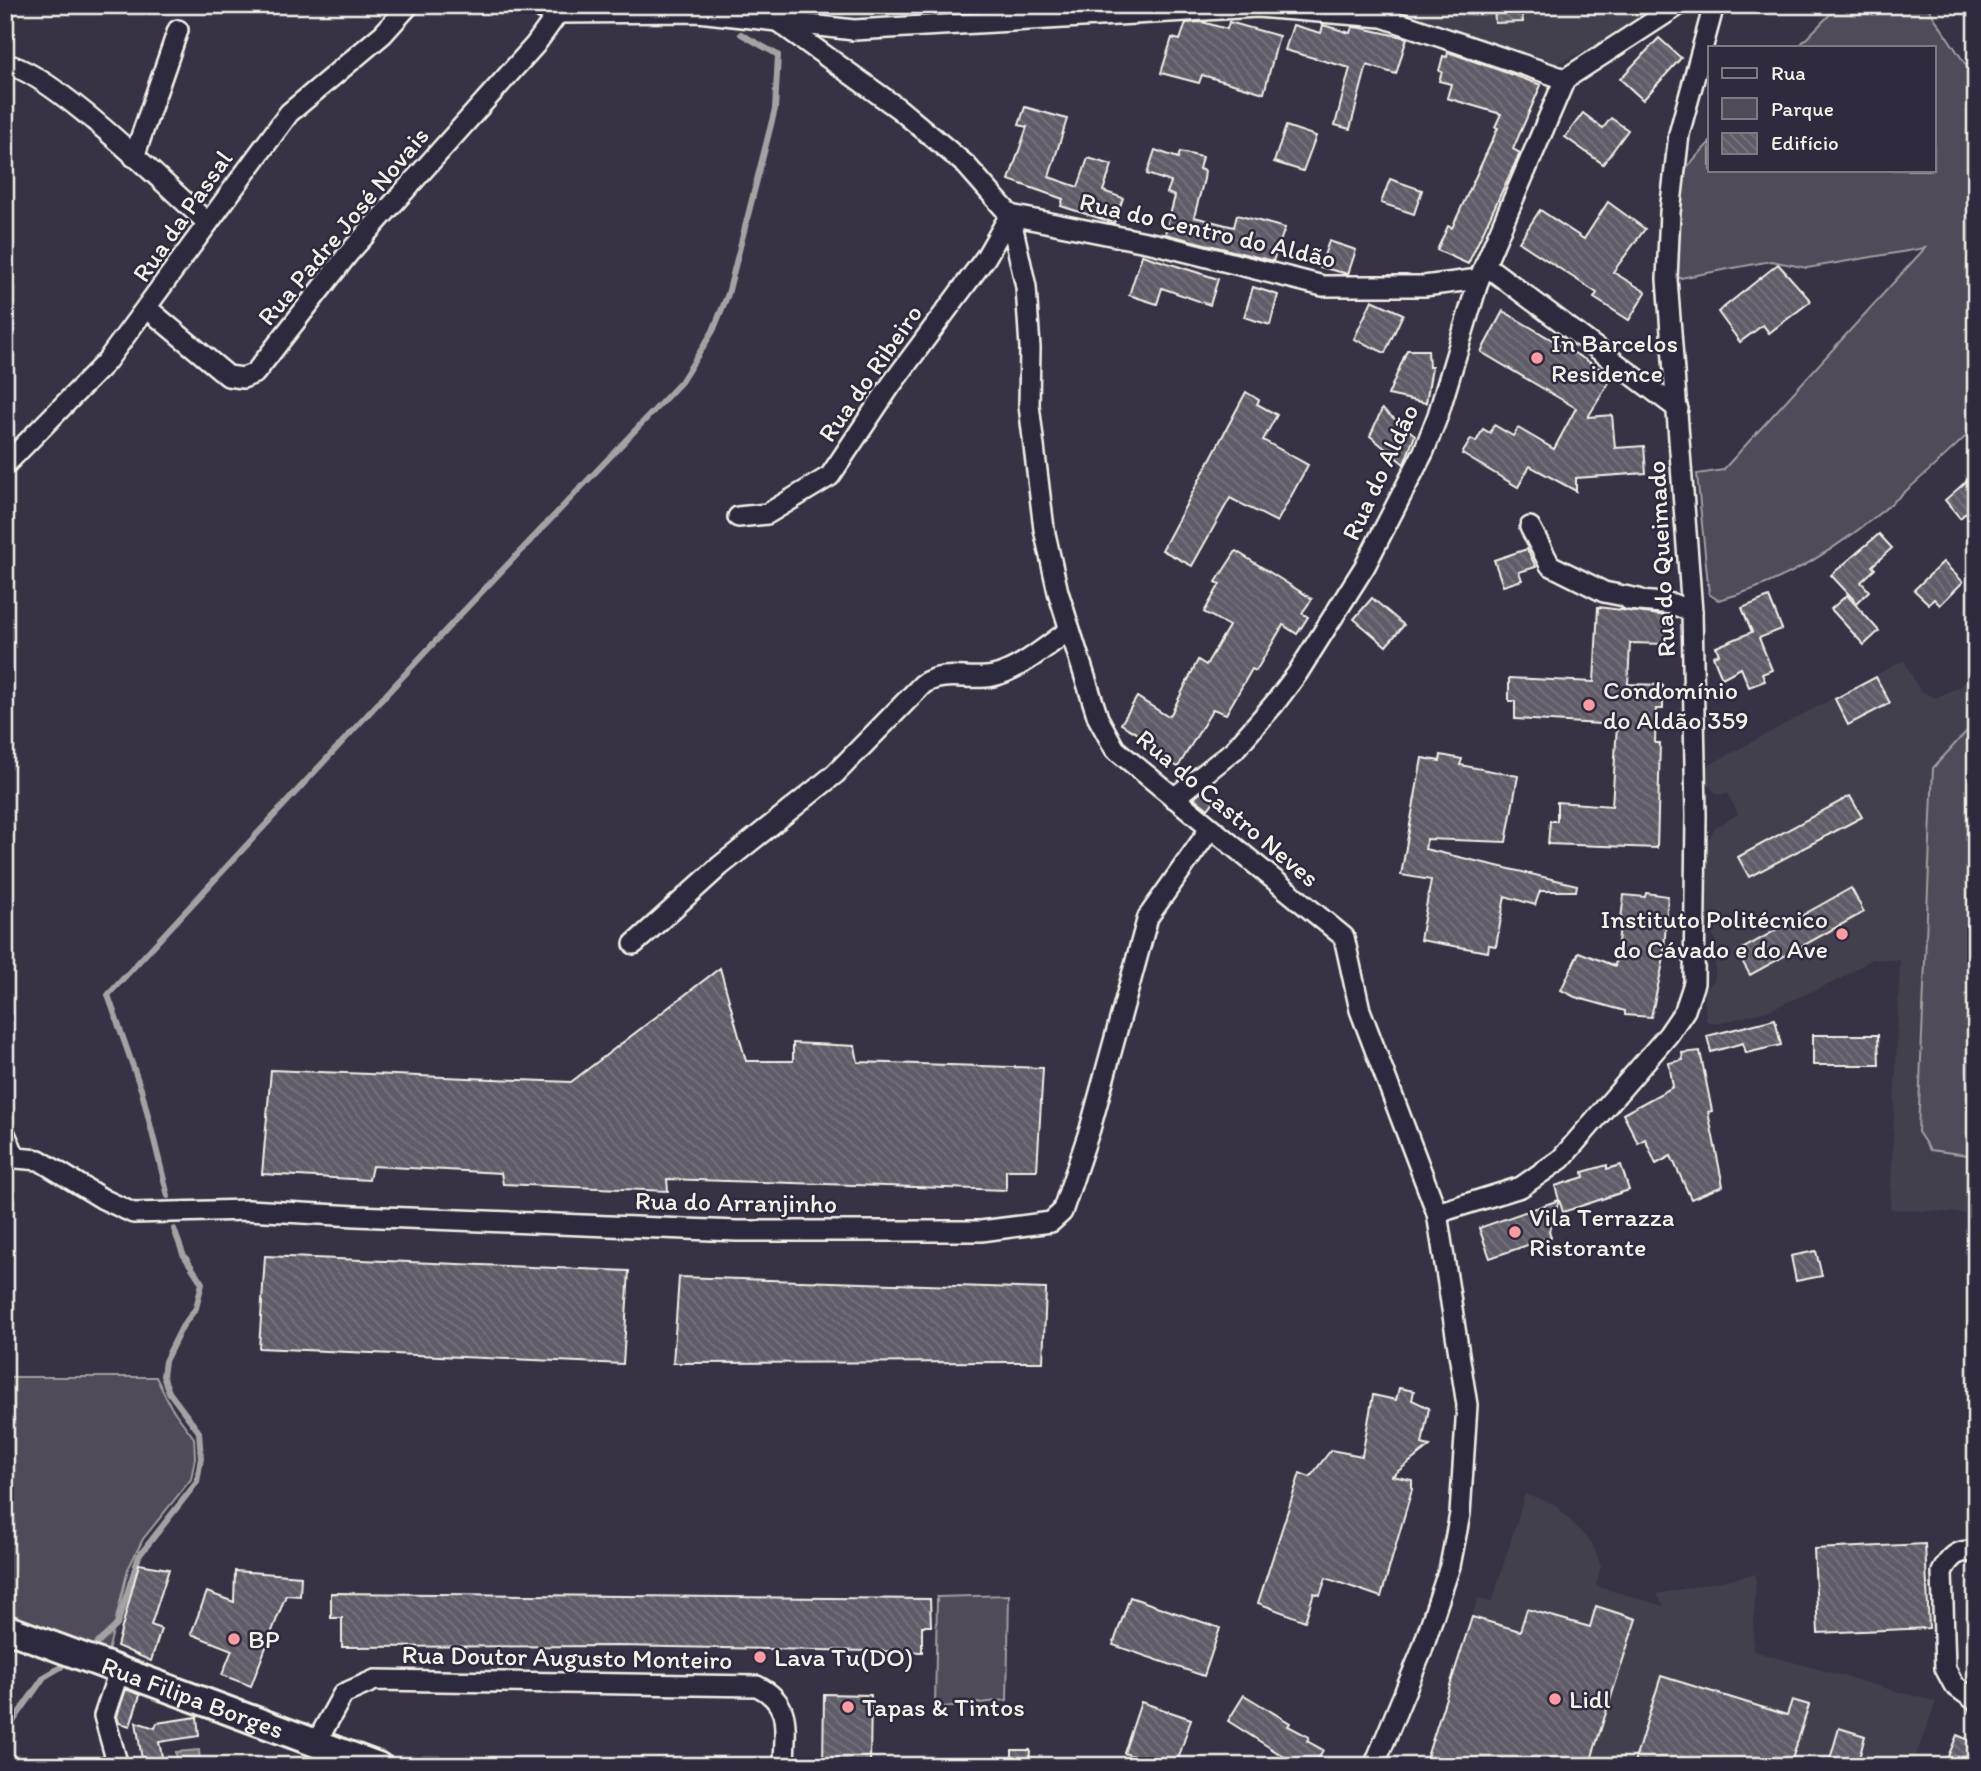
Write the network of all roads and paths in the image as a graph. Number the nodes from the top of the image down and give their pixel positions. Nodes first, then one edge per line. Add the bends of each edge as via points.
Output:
1 (409, 5) edge
2 (531, 5) edge
3 (1679, 5) edge
4 (1714, 5) edge
5 (1258, 6) edge
6 (558, 13) junction
7 (780, 23) junction
8 (178, 30) dead end
9 (5, 64) edge
10 (1565, 79) junction
11 (134, 158) junction
12 (1010, 215) junction
13 (208, 223) junction
14 (1482, 272) junction
15 (148, 309) junction
16 (1678, 409) junction
17 (6, 464) edge
18 (738, 517) dead end
19 (1530, 527) dead end
20 (1639, 599) junction
21 (1612, 601) dead end
22 (1692, 612) junction
23 (1070, 630) junction
24 (1174, 798) junction
25 (1210, 829) junction
26 (634, 944) dead end
27 (5, 1134) edge
28 (10, 1157) edge
29 (1437, 1213) junction
30 (1976, 1553) edge
31 (5, 1628) edge
32 (119, 1671) junction
33 (1976, 1701) edge
34 (316, 1743) junction
35 (117, 1766) edge
36 (378, 1766) edge
37 (784, 1766) edge
38 (1374, 1766) edge

1 - 13 street, Rua da Passal via 383,34 289,113
2 - 6 street
3 - 10 street
4 - 16 street, Rua do Queimado via 1679,134 1670,212 1667,279
5 - 7 street via 854,30
5 - 10 street via 1382,17
6 - 7 street via 698,12
6 - 15 street, Rua Padre José Novais via 535,45 348,254 256,373 243,378 228,376
7 - 12 street via 966,165
8 - 11 street
9 - 11 street via 27,72 72,103
10 - 14 street, Rua do Aldão
11 - 13 street
12 - 14 street, Rua do Centro do Aldão via 1156,244 1322,286 1424,286
12 - 18 street, Rua do Ribeiro via 986,257 830,476 767,514
12 - 23 street, Rua do Castro Neves via 1026,288 1033,461 1044,529
13 - 15 street, Rua da Passal
14 - 16 street
14 - 24 street, Rua do Aldão via 1424,451 1365,566 1275,703 1234,750
15 - 17 street, Rua da Passal via 106,362
16 - 22 street, Rua do Queimado
19 - 20 street via 1550,565 1604,592
20 - 21 street
20 - 22 street
22 - 29 street, Rua do Queimado via 1694,983 1685,1010 1561,1159 1521,1187
23 - 24 street, Rua do Castro Neves via 1098,718 1115,749
23 - 26 street via 992,676 935,676 923,684 835,774 720,866
24 - 25 street, Rua do Castro Neves
25 - 28 street, Rua do Arranjinho via 1148,917 1090,1129 1062,1212 1051,1222 981,1231 737,1231 305,1211 133,1213 39,1160
25 - 29 street, Rua do Castro Neves via 1344,937 1360,1010
27 - 28 street
29 - 38 street via 1467,1405 1460,1514 1450,1566 1421,1653
30 - 33 street via 1958,1553 1942,1572 1945,1668 1954,1685
31 - 32 main road, Rua Filipa Borges
32 - 34 main road, Rua Filipa Borges
32 - 35 street via 104,1716
34 - 36 main road, Rua Filipa Borges
34 - 37 street, Rua Doutor Augusto Monteiro via 343,1694 375,1680 757,1686 774,1694 785,1713

